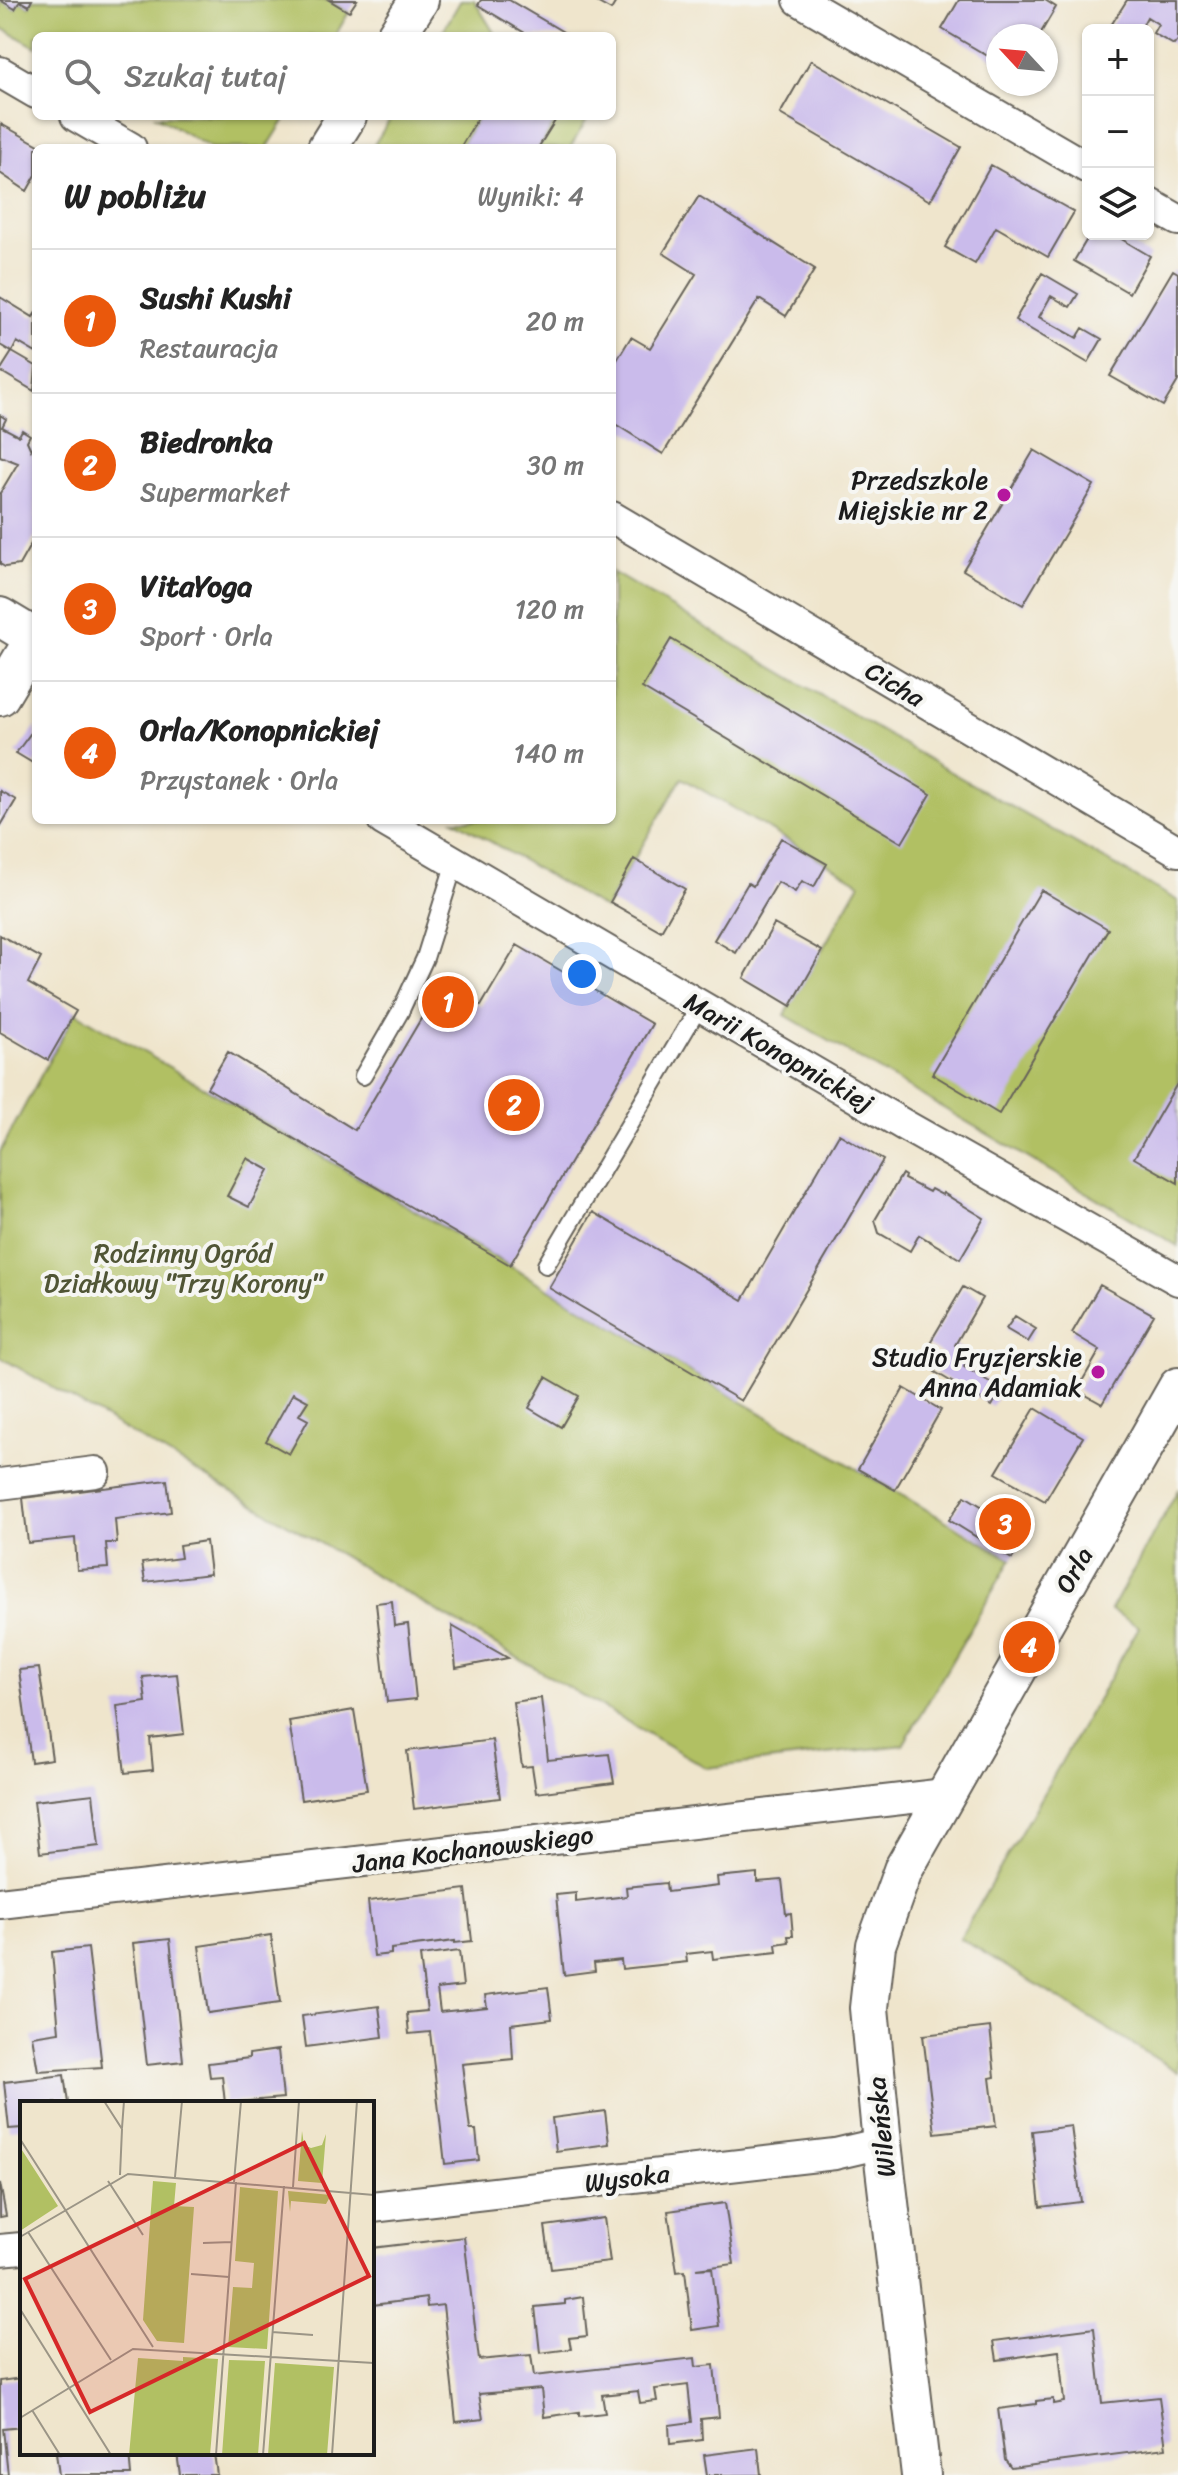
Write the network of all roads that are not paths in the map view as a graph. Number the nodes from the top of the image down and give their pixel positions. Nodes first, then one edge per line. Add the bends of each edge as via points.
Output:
1 (419, 0) edge
2 (799, 0) edge
3 (399, 32) edge
4 (0, 72) edge
5 (32, 91) edge
6 (83, 120) edge
7 (344, 120) edge
8 (124, 144) edge
9 (330, 144) edge
10 (1082, 165) edge
11 (1154, 206) edge
12 (1178, 220) edge
13 (616, 519) edge
14 (0, 617) edge
15 (32, 635) edge
16 (32, 644) edge
17 (0, 696) edge
18 (390, 824) edge
19 (1178, 851) edge
20 (455, 862) junction
21 (700, 1005) junction
22 (363, 1076) dead end
23 (546, 1265) dead end
24 (1178, 1280) edge
25 (1178, 1387) edge
26 (95, 1472) dead end
27 (0, 1484) edge
28 (945, 1794) junction
29 (0, 1903) edge
30 (882, 2143) junction
31 (374, 2207) edge
32 (20, 2248) edge
33 (0, 2250) edge
34 (921, 2475) edge

1 - 3 street
2 - 10 street
4 - 5 street
6 - 8 street
7 - 9 street
11 - 12 street
13 - 19 street, Cicha
14 - 15 street
16 - 17 street
18 - 20 street, Marii Konopnickiej
20 - 21 street, Marii Konopnickiej
20 - 22 lane via 425,958
21 - 23 lane
21 - 24 street, Marii Konopnickiej
25 - 28 street, Orla
26 - 27 street
28 - 29 street, Jana Kochanowskiego
28 - 30 street, Wileńska via 903,1870 876,1945 869,2008
30 - 31 street, Wysoka via 835,2154
30 - 34 street, Wileńska
32 - 33 street

